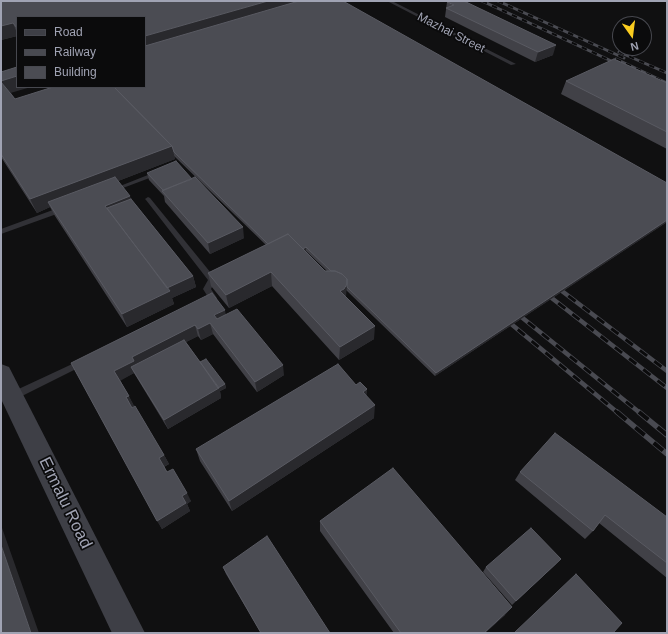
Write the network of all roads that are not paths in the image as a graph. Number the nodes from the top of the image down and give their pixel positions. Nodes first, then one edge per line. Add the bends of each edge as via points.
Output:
1 (389, 1) edge
2 (513, 64) dead end
3 (166, 170) edge
4 (109, 192) edge
5 (148, 198) dead end
6 (73, 205) edge
7 (1, 232) edge
8 (198, 305) edge
9 (91, 358) edge
10 (7, 385) edge
11 (129, 633) edge

1 - 2 lane, Mazhai Street
3 - 4 lane
5 - 8 lane via 212,280 207,289 213,298
6 - 7 lane
9 - 10 lane
10 - 11 street, Ermalu Road

